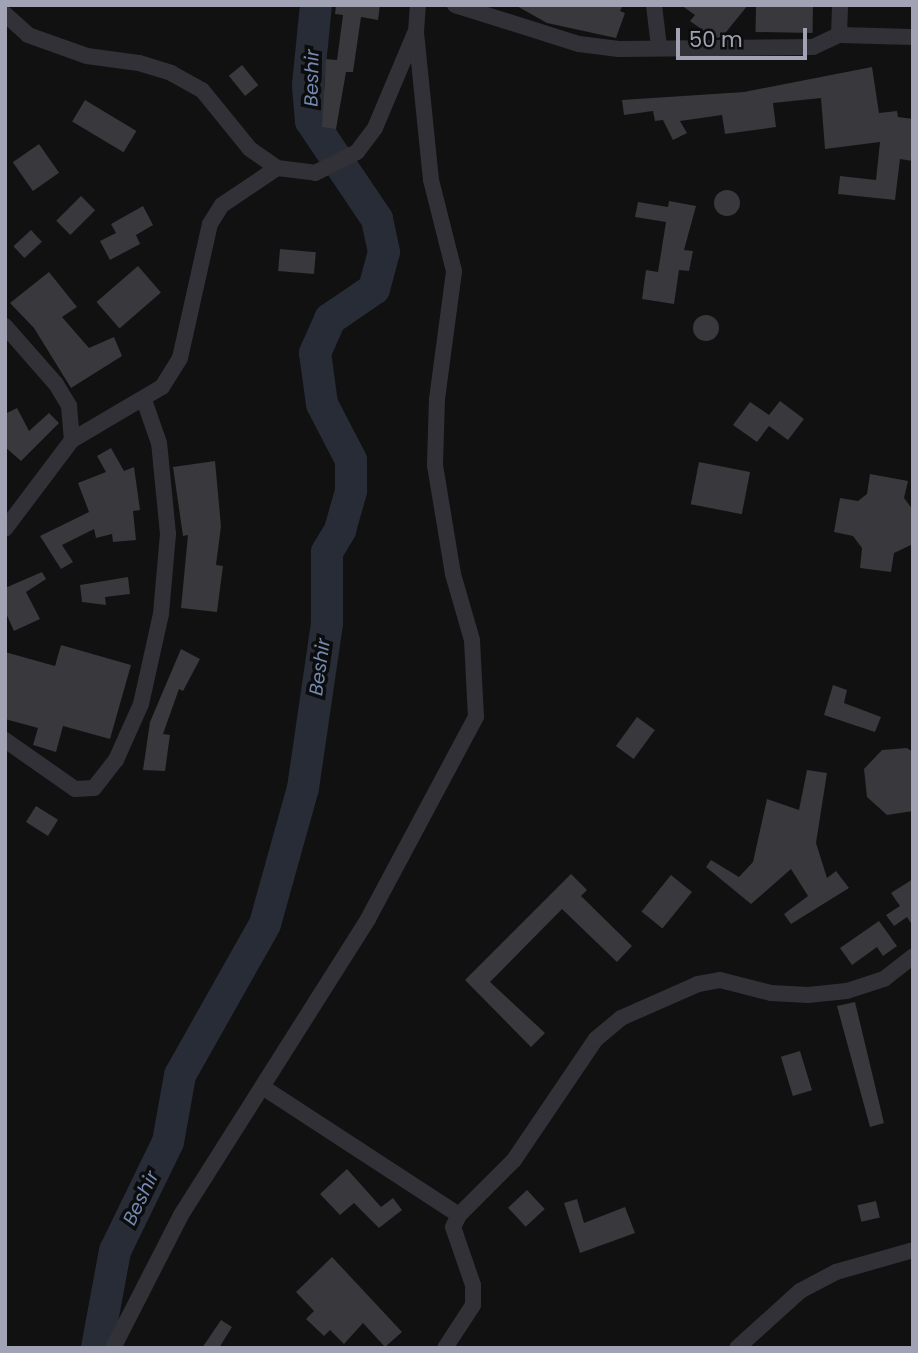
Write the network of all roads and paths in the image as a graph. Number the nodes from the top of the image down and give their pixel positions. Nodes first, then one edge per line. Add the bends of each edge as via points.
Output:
1 (418, 5) edge
2 (455, 5) edge
3 (654, 5) edge
4 (840, 5) edge
5 (5, 14) edge
6 (416, 32) junction
7 (839, 35) junction
8 (913, 37) edge
9 (659, 47) junction
10 (277, 168) junction
11 (5, 326) edge
12 (144, 400) junction
13 (72, 440) junction
14 (5, 529) edge
15 (5, 740) edge
16 (913, 956) edge
17 (264, 1088) junction
18 (459, 1215) junction
19 (913, 1250) edge
20 (113, 1348) edge
21 (446, 1348) edge
22 (737, 1348) edge

1 - 6 street
2 - 9 street via 579,44
3 - 9 street
4 - 7 street
5 - 10 street via 28,35 87,57 139,63 202,90 250,149
6 - 10 street via 374,128 358,152 315,173
6 - 17 street via 431,180 454,271 437,398 435,465 453,574 472,640 476,717 369,919
7 - 8 street
7 - 9 street via 813,47
10 - 12 street via 222,205 209,224 180,358 162,387
11 - 13 street via 57,384 69,406
12 - 13 street
12 - 15 street via 159,443 168,534 161,614 141,704 116,760 94,788 75,789
13 - 14 street
16 - 18 street via 884,979 847,991 771,993 720,980 621,1018 596,1039 514,1160
17 - 18 street
17 - 20 street via 181,1214
18 - 21 street via 453,1227 473,1285 473,1305
19 - 22 street via 836,1272 800,1291

